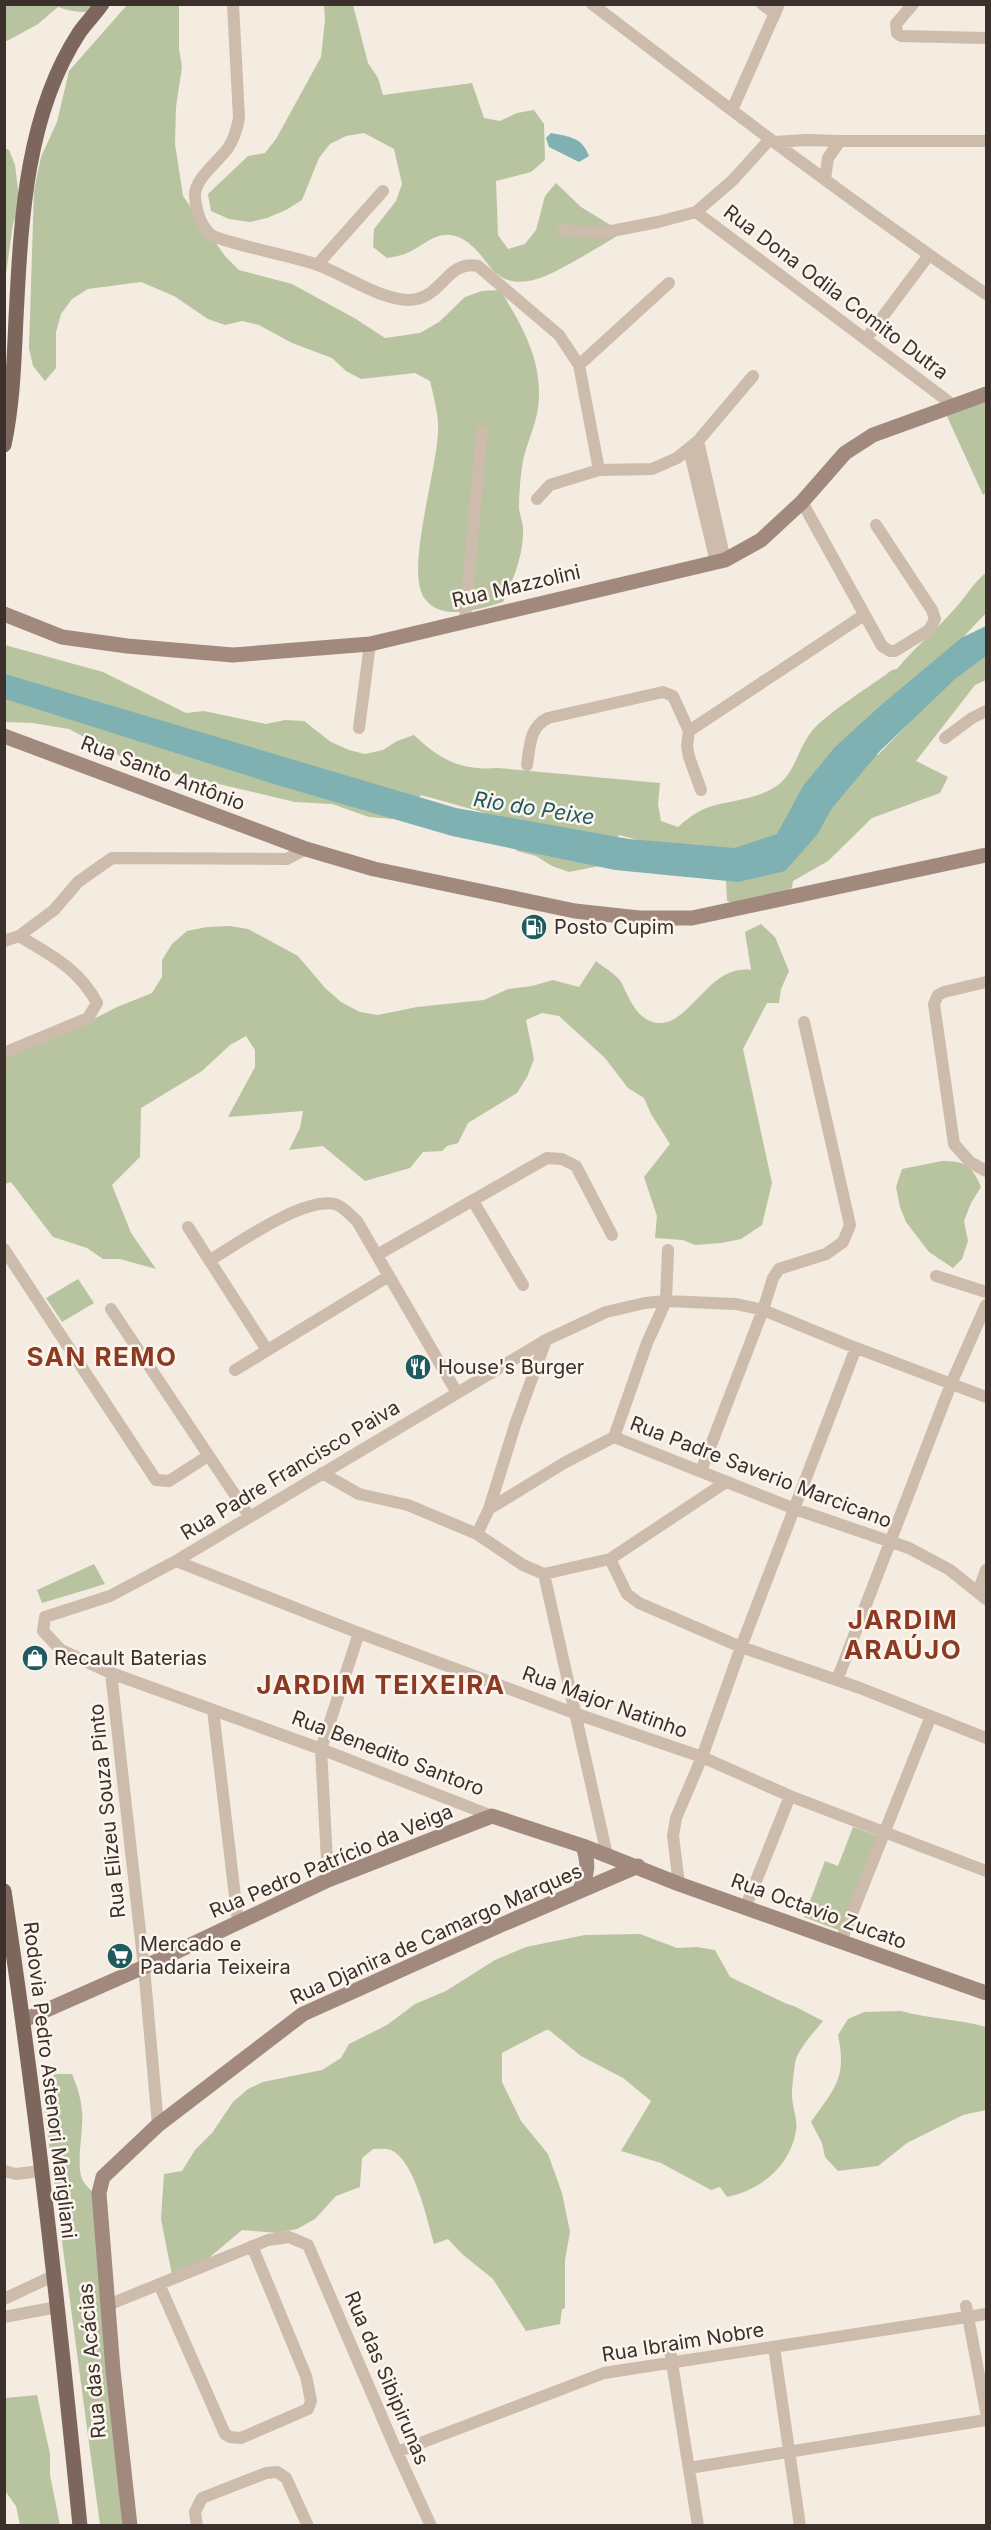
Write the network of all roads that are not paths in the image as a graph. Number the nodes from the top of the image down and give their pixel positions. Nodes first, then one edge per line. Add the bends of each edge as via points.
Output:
1 (102, 4) edge
2 (233, 4) edge
3 (592, 4) edge
4 (762, 4) edge
5 (898, 4) edge
6 (913, 4) edge
7 (777, 9) edge
8 (899, 18) junction
9 (987, 38) edge
10 (732, 110) junction
11 (773, 141) junction
12 (840, 141) junction
13 (987, 141) edge
14 (825, 179) junction
15 (383, 191) dead end
16 (696, 212) junction
17 (563, 230) dead end
18 (929, 255) junction
19 (317, 265) junction
20 (669, 283) dead end
21 (987, 294) edge
22 (866, 339) junction
23 (579, 365) junction
24 (753, 376) dead end
25 (987, 394) edge
26 (953, 405) junction
27 (482, 431) dead end
28 (4, 445) edge
29 (694, 445) junction
30 (599, 470) junction
31 (537, 499) dead end
32 (802, 502) junction
33 (876, 525) dead end
34 (720, 561) junction
35 (4, 614) edge
36 (864, 615) junction
37 (465, 619) junction
38 (370, 644) junction
39 (987, 711) edge
40 (359, 728) dead end
41 (689, 730) junction
42 (4, 736) edge
43 (945, 738) dead end
44 (527, 765) dead end
45 (701, 790) dead end
46 (306, 849) junction
47 (987, 855) edge
48 (19, 936) junction
49 (4, 941) edge
50 (987, 982) edge
51 (804, 1022) dead end
52 (4, 1053) edge
53 (987, 1170) edge
54 (473, 1201) junction
55 (188, 1227) dead end
56 (612, 1235) dead end
57 (4, 1249) edge
58 (668, 1250) dead end
59 (377, 1255) junction
60 (210, 1260) junction
61 (936, 1276) dead end
62 (386, 1278) junction
63 (523, 1286) dead end
64 (987, 1292) edge
65 (666, 1300) junction
66 (987, 1305) edge
67 (111, 1309) dead end
68 (763, 1310) junction
69 (546, 1340) junction
70 (856, 1348) junction
71 (267, 1350) junction
72 (235, 1370) dead end
73 (951, 1384) junction
74 (457, 1393) junction
75 (987, 1397) edge
76 (614, 1437) junction
77 (207, 1456) junction
78 (701, 1471) junction
79 (322, 1473) junction
80 (726, 1482) junction
81 (489, 1509) junction
82 (795, 1509) junction
83 (249, 1516) junction
84 (477, 1534) junction
85 (891, 1541) junction
86 (609, 1559) junction
87 (176, 1561) junction
88 (987, 1570) edge
89 (544, 1574) junction
90 (982, 1596) edge
91 (45, 1617) joint
92 (359, 1633) junction
93 (741, 1647) junction
94 (111, 1672) junction
95 (837, 1680) junction
96 (213, 1710) junction
97 (574, 1713) junction
98 (931, 1716) junction
99 (987, 1738) edge
100 (321, 1749) junction
101 (702, 1757) junction
102 (790, 1796) junction
103 (492, 1816) junction
104 (884, 1831) junction
105 (583, 1846) junction
106 (607, 1855) junction
107 (639, 1866) junction
108 (987, 1871) edge
109 (328, 1880) junction
110 (680, 1884) junction
111 (4, 1891) edge
112 (579, 1891) junction
113 (746, 1906) junction
114 (238, 1922) junction
115 (841, 1941) junction
116 (144, 1967) junction
117 (987, 1993) edge
118 (24, 2020) junction
119 (158, 2125) junction
120 (41, 2170) junction
121 (4, 2171) edge
122 (99, 2193) joint
123 (252, 2246) junction
124 (52, 2276) junction
125 (159, 2284) junction
126 (4, 2299) edge
127 (108, 2305) junction
128 (57, 2307) junction
129 (967, 2311) junction
130 (987, 2314) edge
131 (5, 2316) edge
132 (774, 2348) junction
133 (671, 2356) junction
134 (987, 2412) edge
135 (987, 2420) edge
136 (397, 2452) junction
137 (789, 2454) junction
138 (689, 2468) junction
139 (80, 2526) edge
140 (130, 2526) edge
141 (197, 2526) edge
142 (308, 2526) edge
143 (431, 2526) edge
144 (698, 2526) edge
145 (800, 2526) edge

1 - 28 main road via 79,33 61,69 42,113 33,152 20,249 13,392
2 - 19 street via 239,118 228,148 203,177 195,193 199,219 211,236
3 - 10 street
4 - 7 street
5 - 8 street
6 - 8 street
7 - 10 street
8 - 9 street via 896,29 901,36
10 - 11 street
11 - 12 street
11 - 14 street
11 - 16 street
12 - 13 street
12 - 14 street via 828,158
14 - 18 street
15 - 19 street
16 - 17 street via 601,233
16 - 22 street, Rua Dona Odila Comito Dutra
18 - 21 street
18 - 22 street
19 - 23 street via 396,299 416,300 431,294 456,268 478,266 559,335
20 - 23 street
22 - 26 street, Rua Dona Odila Comito Dutra
23 - 30 street
24 - 29 street
25 - 26 street, Rua Mazzolini
26 - 32 street, Rua Mazzolini via 873,435 845,453
27 - 37 street
29 - 30 street via 652,469
29 - 34 street
30 - 31 street via 550,485
32 - 34 street, Rua Mazzolini via 761,540
32 - 36 street
33 - 36 street via 935,619 929,630 890,651 882,646
34 - 37 street, Rua Mazzolini
35 - 38 street, Rua Mazzolini via 62,637 233,655
36 - 41 street
37 - 38 street, Rua Mazzolini
38 - 40 street
39 - 43 street
41 - 44 street via 673,696 658,692 540,721 533,731
41 - 45 street via 688,757
42 - 46 street, Rua Santo Antônio
46 - 47 street, Rua Santo Antônio via 374,869 575,911 639,918 692,918
46 - 48 street via 287,859 112,858 78,882 54,910
48 - 49 street
48 - 52 street via 58,959 87,984 97,1003 88,1018
50 - 53 street via 944,992 934,1004 954,1144 970,1162
51 - 68 street via 850,1225 843,1242 826,1254 779,1269
54 - 56 street via 547,1158 562,1159 576,1166
54 - 59 street
54 - 63 street
55 - 60 street
57 - 77 street via 156,1480 169,1482
58 - 65 street
59 - 60 street via 357,1221 338,1204 321,1203 303,1207
59 - 62 street
60 - 71 street
61 - 64 street
62 - 71 street
62 - 74 street
65 - 68 street, Rua Padre Francisco Paiva via 736,1304
65 - 69 street, Rua Padre Francisco Paiva via 606,1312
65 - 76 street
66 - 73 street
67 - 77 street
68 - 70 street, Rua Padre Francisco Paiva
68 - 78 street
69 - 74 street, Rua Padre Francisco Paiva
69 - 81 street
70 - 73 street, Rua Padre Francisco Paiva
70 - 82 street
71 - 72 street
73 - 75 street, Rua Padre Francisco Paiva
73 - 85 street
74 - 79 street, Rua Padre Francisco Paiva
76 - 78 street, Rua Padre Saverio Marcicano
76 - 81 street, Rua Padre Saverio Marcicano
77 - 83 street
78 - 80 street, Rua Padre Saverio Marcicano
79 - 83 street, Rua Padre Francisco Paiva
79 - 84 street via 359,1494 408,1505
80 - 82 street, Rua Padre Saverio Marcicano
80 - 86 street
81 - 84 street
82 - 85 street, Rua Padre Saverio Marcicano
82 - 93 street
83 - 87 street, Rua Padre Francisco Paiva
84 - 89 street via 523,1565
85 - 90 street, Rua Padre Saverio Marcicano via 950,1570
85 - 95 street
86 - 89 street
86 - 93 street via 627,1594 639,1604
87 - 91 street, Rua Padre Francisco Paiva via 110,1596
87 - 92 street, Rua Major Natinho
88 - 90 street
89 - 97 street
91 - 94 street, Rua Benedito Santoro via 43,1632 62,1650
92 - 97 street, Rua Major Natinho
92 - 100 street
93 - 95 street
93 - 101 street
94 - 96 street, Rua Benedito Santoro
94 - 116 street, Rua Elizeu Souza Pinto
95 - 98 street
96 - 100 street, Rua Benedito Santoro
96 - 114 street
97 - 101 street, Rua Major Natinho
97 - 106 street
98 - 99 street
98 - 104 street
100 - 103 street, Rua Benedito Santoro
100 - 109 street
101 - 102 street, Rua Major Natinho
101 - 110 street via 676,1818 673,1836
102 - 104 street, Rua Major Natinho
102 - 113 street
103 - 105 street, Rua Benedito Santoro
103 - 109 street, Rua Pedro Patrício da Veiga
104 - 108 street, Rua Major Natinho
104 - 115 street
105 - 106 street, Rua Benedito Santoro
105 - 112 street via 588,1867
106 - 107 street, Rua Benedito Santoro
107 - 110 street, Rua Octavio Zucato
107 - 112 street, Rua Djanira de Camargo Marques
109 - 114 street, Rua Pedro Patrício da Veiga
110 - 113 street, Rua Octavio Zucato
111 - 118 main road, Rodovia Pedro Astenori Marigliani
112 - 119 street, Rua Djanira de Camargo Marques via 303,2014
113 - 115 street, Rua Octavio Zucato
114 - 116 street, Rua Pedro Patrício da Veiga
115 - 117 street, Rua Octavio Zucato
116 - 118 street, Rua Pedro Patrício da Veiga
116 - 119 street, Rua Elizeu Souza Pinto
118 - 120 main road, Rodovia Pedro Astenori Marigliani
119 - 122 street, Rua Djanira de Camargo Marques via 103,2177
120 - 121 street via 16,2174
120 - 124 main road, Rodovia Pedro Astenori Marigliani
122 - 127 street, Rua das Acácias
123 - 125 street
123 - 125 street via 306,2376 311,2401 308,2409 241,2438 225,2434
123 - 136 street, Rua das Sibipirunas via 289,2237 308,2245
124 - 126 street
124 - 128 main road, Rodovia Pedro Astenori Marigliani
125 - 127 street
127 - 140 street, Rua das Acácias
128 - 131 street
128 - 139 main road, Rodovia Pedro Astenori Marigliani
129 - 130 street, Rua Ibraim Nobre
129 - 132 street, Rua Ibraim Nobre
129 - 134 street
132 - 133 street, Rua Ibraim Nobre
132 - 137 street
133 - 136 street, Rua Ibraim Nobre via 604,2373
133 - 138 street
135 - 137 street
136 - 143 street, Rua das Sibipirunas
137 - 138 street
137 - 145 street
138 - 144 street
141 - 142 street via 195,2512 202,2498 277,2472 286,2478

